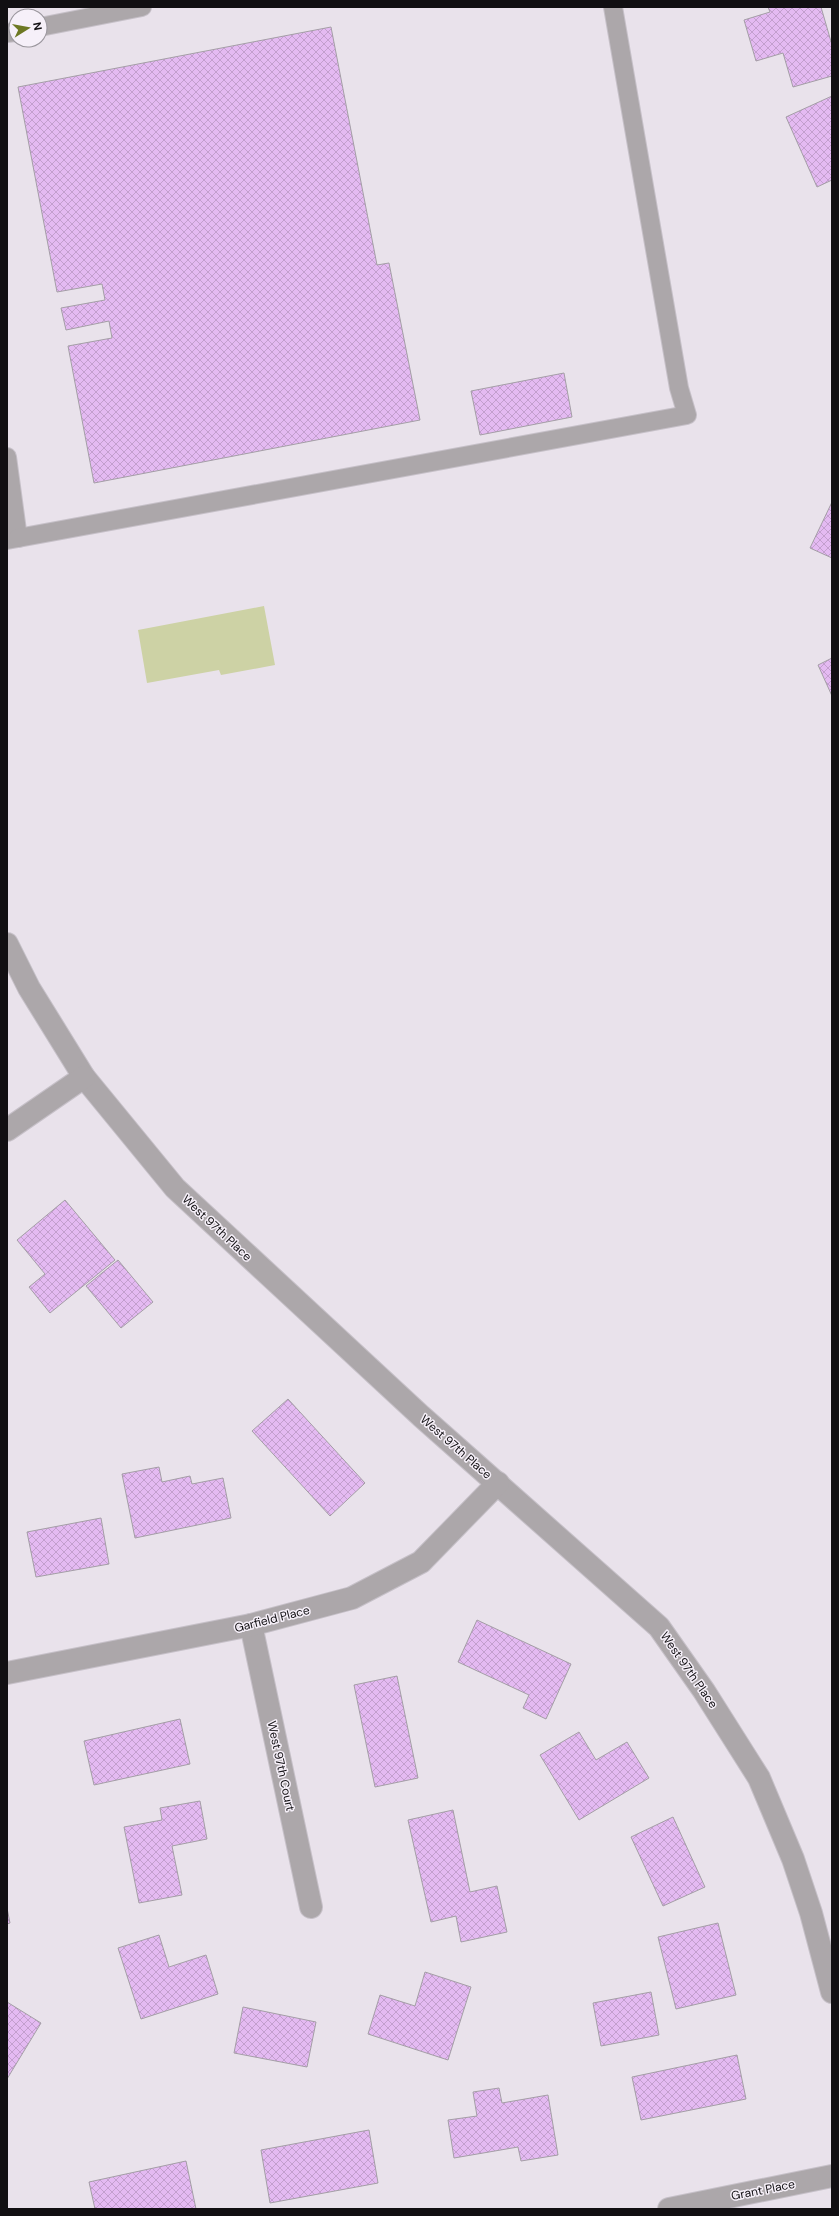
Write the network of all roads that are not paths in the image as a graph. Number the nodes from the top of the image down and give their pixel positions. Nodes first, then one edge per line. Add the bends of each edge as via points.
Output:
1 (142, 7) edge
2 (613, 7) edge
3 (48, 25) edge
4 (7, 457) edge
5 (12, 539) edge
6 (7, 944) edge
7 (84, 1077) junction
8 (7, 1130) edge
9 (498, 1483) junction
10 (251, 1625) junction
11 (7, 1673) edge
12 (311, 1906) dead end
13 (832, 1992) edge
14 (832, 2176) edge
15 (670, 2209) edge

1 - 3 lane
2 - 5 lane via 679,388 687,415
4 - 5 lane
6 - 7 street, West 97th Place via 33,994
7 - 8 street
7 - 9 street, West 97th Place via 175,1188 310,1315
9 - 10 street, Garfield Place via 421,1562 352,1598
9 - 13 street, West 97th Place via 659,1627 704,1691 759,1778 795,1866 811,1913
10 - 11 street, Garfield Place
10 - 12 street, West 97th Court
14 - 15 street, Grant Place

